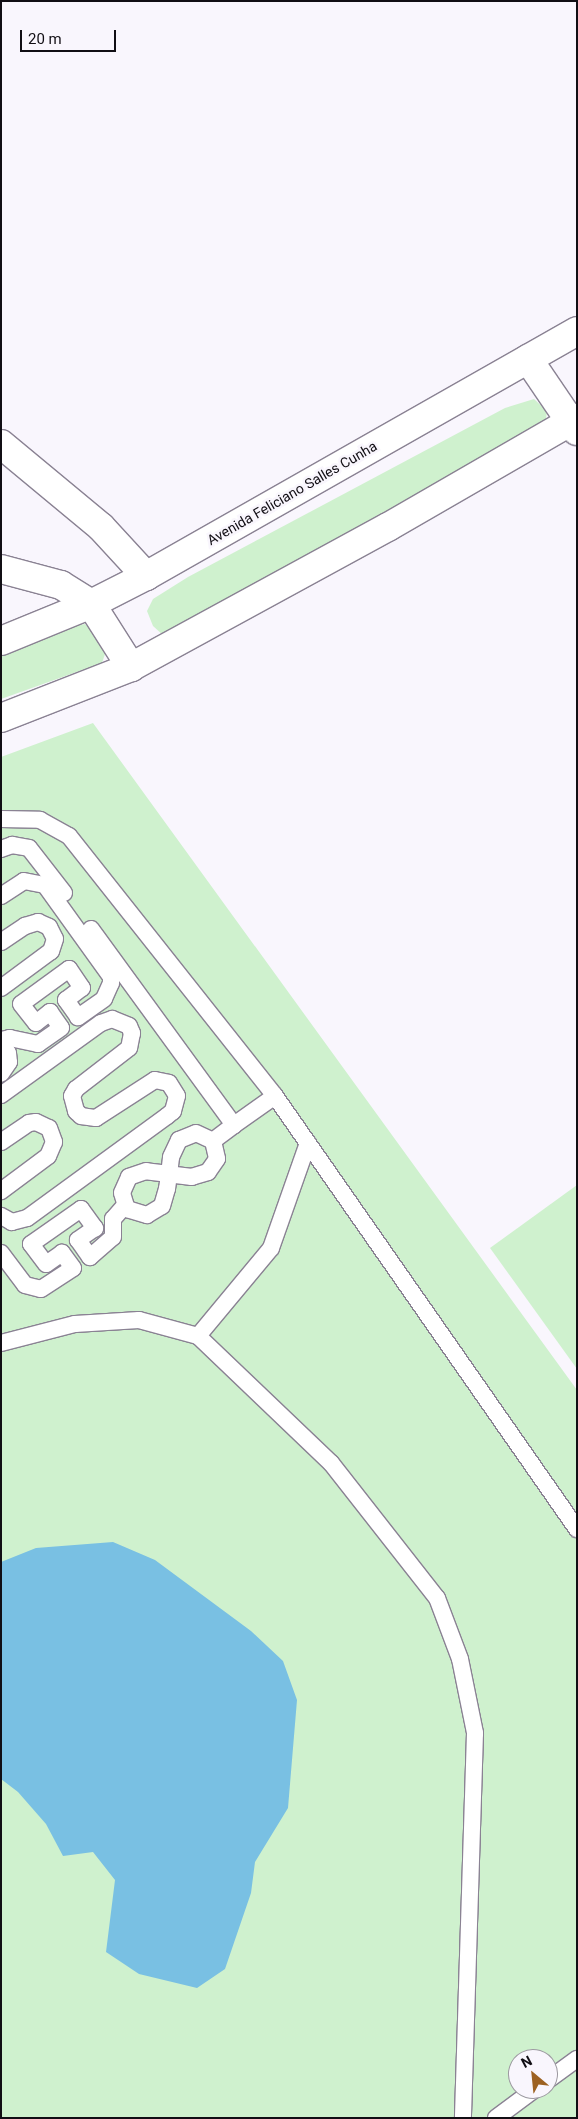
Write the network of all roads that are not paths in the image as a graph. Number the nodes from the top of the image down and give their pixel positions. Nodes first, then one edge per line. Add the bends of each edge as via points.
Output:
1 (577, 331) edge
2 (528, 359) junction
3 (575, 424) edge
4 (1, 444) edge
5 (1, 569) edge
6 (146, 576) junction
7 (91, 604) junction
8 (1, 641) edge
9 (131, 667) junction
10 (1, 718) edge
11 (1, 819) edge
12 (1, 849) edge
13 (1, 896) edge
14 (1, 942) edge
15 (1, 988) edge
16 (1, 1041) edge
17 (1, 1074) edge
18 (1, 1095) edge
19 (275, 1096) junction
20 (234, 1125) junction
21 (1, 1142) edge
22 (213, 1142) junction
23 (308, 1143) junction
24 (169, 1174) junction
25 (1, 1191) edge
26 (125, 1205) junction
27 (1, 1216) edge
28 (1, 1253) edge
29 (198, 1336) junction
30 (1, 1344) edge
31 (577, 1529) edge
32 (577, 2059) edge
33 (558, 2073) edge
34 (522, 2099) edge
35 (463, 2118) edge
36 (496, 2118) edge

1 - 2 main road, Avenida Feliciano Salles Cunha
2 - 3 main road
2 - 6 main road, Avenida Feliciano Salles Cunha
3 - 9 main road
4 - 6 main road via 101,526
5 - 7 main road via 61,585
6 - 7 main road, Avenida Feliciano Salles Cunha
7 - 8 main road, Avenida Feliciano Salles Cunha
7 - 9 main road
9 - 10 main road
11 - 19 lane via 40,820 69,836
12 - 20 lane via 20,845 35,853
13 - 16 lane via 24,881 45,885 111,977 104,999 78,1018 66,1000 82,988 69,969 21,1004 36,1023 50,1012 61,1028 38,1044 10,1038
14 - 15 lane via 25,926 38,922 49,927 55,939 51,951
16 - 17 lane via 9,1062
18 - 27 lane via 101,1023 112,1019 129,1026 132,1033 129,1048 76,1089 72,1096 76,1111 82,1116 96,1118 155,1080 169,1084 177,1096 173,1111 167,1116 27,1218 12,1222
19 - 20 lane
19 - 23 lane
20 - 22 lane
21 - 25 lane via 29,1123 36,1122 49,1128 54,1142 48,1156
22 - 24 lane via 217,1159 208,1172 192,1177
22 - 24 lane via 196,1133 179,1140 171,1157
23 - 29 lane via 271,1248
23 - 31 lane
24 - 26 lane via 146,1172 129,1177 122,1192
24 - 26 lane via 162,1206 156,1212 136,1214
26 - 28 lane via 114,1219 114,1237 90,1257 78,1240 95,1228 81,1209 31,1244 46,1264 62,1253 73,1268 41,1289 25,1285
29 - 30 lane via 139,1320 75,1324
29 - 35 lane via 331,1463 437,1598 460,1659 475,1733
32 - 33 lane
34 - 36 lane

